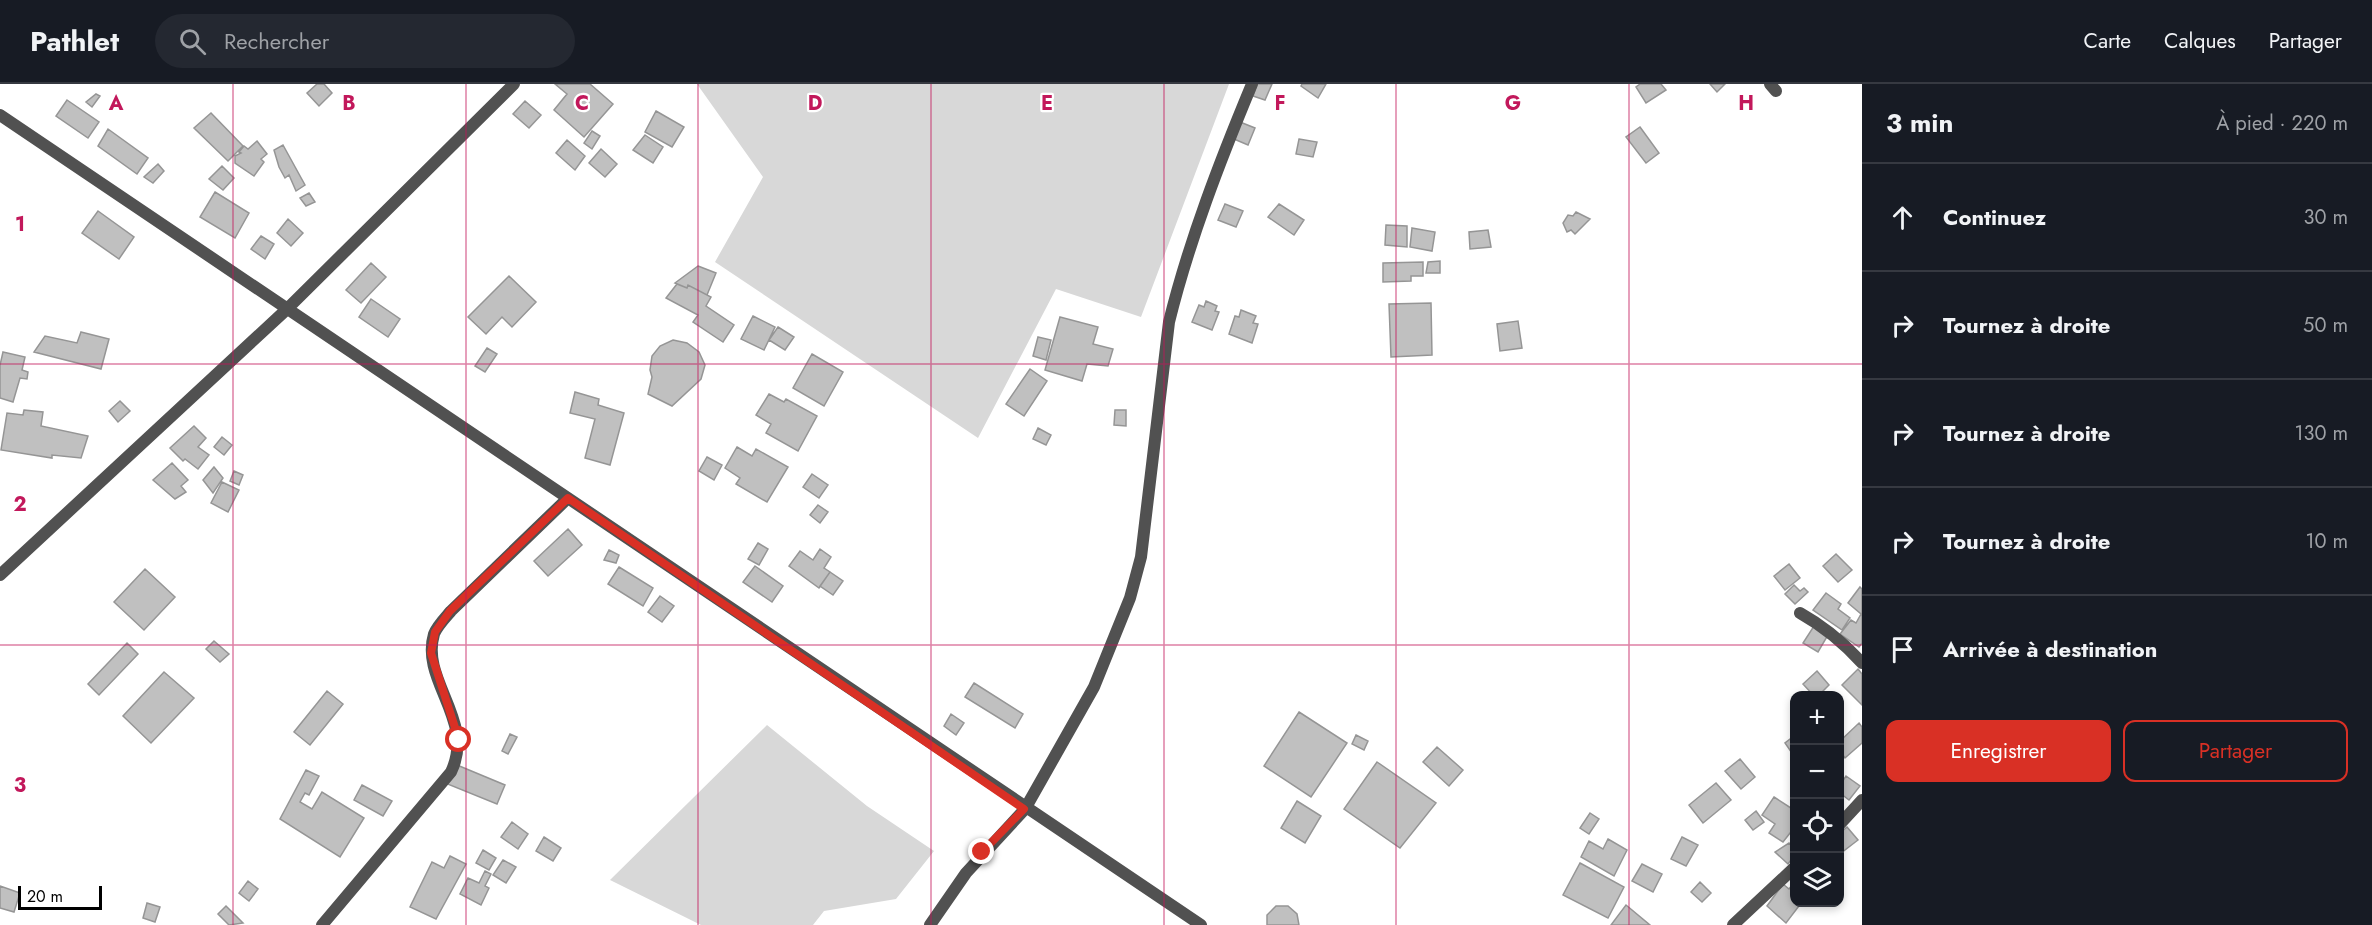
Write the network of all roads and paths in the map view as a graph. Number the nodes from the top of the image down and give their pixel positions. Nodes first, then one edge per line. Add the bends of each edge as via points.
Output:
1 (514, 84) edge
2 (1252, 84) edge
3 (0, 116) edge
4 (286, 310) junction
5 (568, 498) junction
6 (0, 575) edge
7 (1800, 613) dead end
8 (1862, 663) edge
9 (1862, 800) edge
10 (1024, 809) junction
11 (1844, 819) edge
12 (1790, 872) edge
13 (322, 925) edge
14 (930, 925) edge
15 (1201, 925) edge
16 (1733, 925) edge

1 - 4 street
2 - 10 street via 1178,285 1169,322 1141,557 1130,598 1094,687
3 - 4 street
4 - 5 street
4 - 6 street
5 - 10 street
5 - 13 street via 450,611 435,632 431,653 459,740 458,756 451,772
7 - 8 street via 1838,637
9 - 11 street
10 - 14 street via 966,873
10 - 15 street
12 - 16 street

